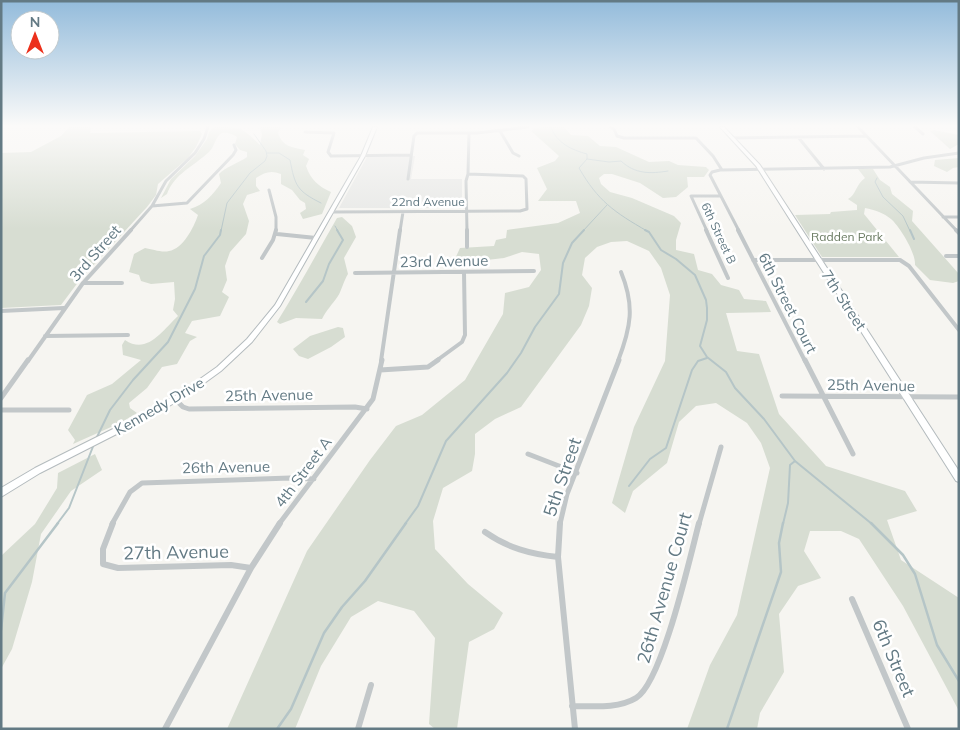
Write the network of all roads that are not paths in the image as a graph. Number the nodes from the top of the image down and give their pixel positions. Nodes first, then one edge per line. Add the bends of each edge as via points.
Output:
1 (187, 161) edge
2 (227, 161) edge
3 (360, 161) edge
4 (410, 161) edge
5 (468, 161) edge
6 (716, 161) edge
7 (754, 161) edge
8 (818, 161) edge
9 (889, 161) edge
10 (914, 161) edge
11 (895, 167) junction
12 (824, 169) junction
13 (722, 170) junction
14 (760, 170) junction
15 (468, 174) junction
16 (408, 179) dead end
17 (910, 182) junction
18 (959, 183) edge
19 (268, 190) dead end
20 (719, 196) junction
21 (152, 206) junction
22 (466, 211) junction
23 (331, 212) junction
24 (403, 212) junction
25 (943, 217) junction
26 (959, 217) edge
27 (959, 233) edge
28 (277, 234) junction
29 (316, 238) junction
30 (467, 248) dead end
31 (946, 256) dead end
32 (959, 256) edge
33 (262, 258) dead end
34 (753, 260) junction
35 (819, 260) junction
36 (534, 271) dead end
37 (395, 272) junction
38 (464, 272) junction
39 (621, 272) dead end
40 (356, 273) dead end
41 (728, 278) dead end
42 (83, 283) junction
43 (122, 283) dead end
44 (64, 308) junction
45 (1, 311) edge
46 (959, 330) edge
47 (128, 335) dead end
48 (44, 336) junction
49 (380, 370) junction
50 (1, 388) edge
51 (8, 388) junction
52 (782, 396) dead end
53 (824, 397) junction
54 (906, 397) junction
55 (959, 397) edge
56 (1, 398) edge
57 (176, 400) junction
58 (366, 409) junction
59 (1, 410) edge
60 (69, 410) dead end
61 (721, 447) dead end
62 (528, 454) dead end
63 (853, 454) dead end
64 (576, 473) junction
65 (959, 478) edge
66 (314, 479) junction
67 (1, 493) edge
68 (485, 532) dead end
69 (558, 557) junction
70 (103, 564) joint
71 (251, 568) junction
72 (852, 599) dead end
73 (371, 685) dead end
74 (572, 706) junction
75 (165, 729) edge
76 (358, 729) edge
77 (575, 729) edge
78 (908, 729) edge

1 - 21 street, 3rd Street via 166,181
2 - 21 street via 187,203
3 - 23 street, Kennedy Drive
4 - 16 street
5 - 15 street
6 - 13 street
7 - 14 street, 7th Street
8 - 12 street
9 - 11 street
10 - 11 street
11 - 12 street
11 - 17 street
12 - 14 street
13 - 14 street
13 - 20 street, 6th Street Court via 712,172 710,176
14 - 35 street, 7th Street
15 - 22 street
15 - 22 street, 22nd Avenue via 522,175 526,179 528,206 526,210
17 - 18 street
17 - 25 street
19 - 28 street via 276,215
20 - 34 street, 6th Street Court
20 - 41 street, 6th Street B via 691,196
21 - 42 street, 3rd Street
22 - 24 street, 22nd Avenue
22 - 30 street
23 - 24 street, 22nd Avenue
23 - 29 street, Kennedy Drive
24 - 37 street, 4th Street A
25 - 26 street
25 - 27 street
28 - 29 street
28 - 33 street
29 - 57 street, Kennedy Drive via 277,306 255,335 223,366
31 - 32 street
34 - 35 street
34 - 53 street, 6th Street Court
35 - 46 street via 900,260 909,266
35 - 54 street, 7th Street
36 - 38 street, 23rd Avenue
37 - 38 street, 23rd Avenue
37 - 40 street, 23rd Avenue
37 - 49 street, 4th Street A
38 - 49 street via 462,342 425,368
39 - 64 street, 5th Street via 631,305 629,333
42 - 43 street
42 - 44 street, 3rd Street
44 - 45 street
44 - 48 street, 3rd Street
47 - 48 street
48 - 51 street, 3rd Street
49 - 58 street, 4th Street A via 375,394
50 - 51 street
51 - 56 street, 3rd Street
52 - 53 street, 25th Avenue
53 - 54 street, 25th Avenue
53 - 63 street, 6th Street Court
54 - 55 street, 25th Avenue
54 - 65 street, 7th Street
57 - 58 street, 25th Avenue via 189,409
57 - 67 street, Kennedy Drive via 49,464
58 - 66 street, 4th Street A
59 - 60 street
61 - 74 street, 26th Avenue Court via 658,670 651,684 638,698 626,704
62 - 64 street
64 - 69 street, 5th Street via 562,511
66 - 70 street, 26th Avenue via 147,481 130,492 117,514 103,549
66 - 71 street, 4th Street A
68 - 69 street via 509,548 527,554
69 - 74 street, 5th Street
70 - 71 street, 27th Avenue via 118,568 231,565
71 - 75 street, 4th Street A
72 - 78 street, 6th Street
73 - 76 street
74 - 77 street, 5th Street

